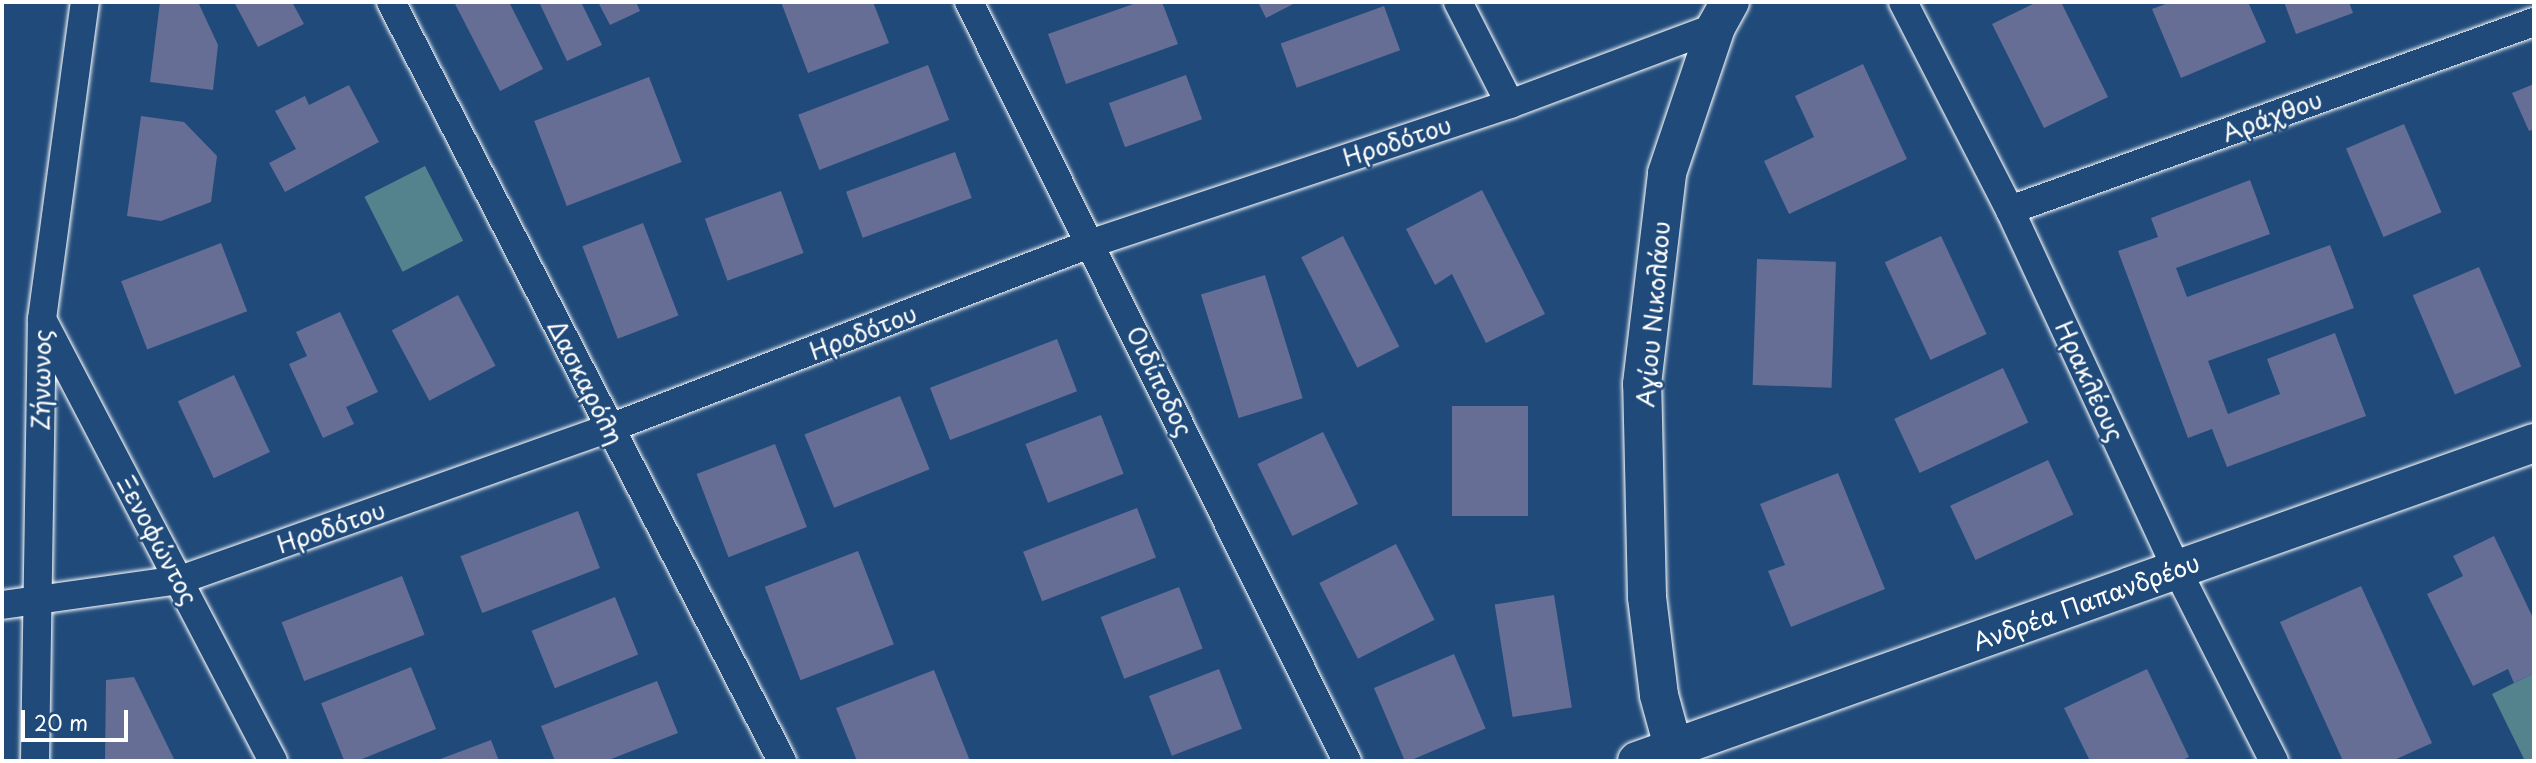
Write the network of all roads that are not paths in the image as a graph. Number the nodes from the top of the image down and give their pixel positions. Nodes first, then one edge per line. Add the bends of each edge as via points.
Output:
1 (85, 2) edge
2 (391, 2) edge
3 (969, 2) edge
4 (1458, 2) edge
5 (1903, 2) edge
6 (1723, 15) edge
7 (2534, 22) edge
8 (1510, 104) junction
9 (2010, 210) junction
10 (1092, 243) junction
11 (42, 319) junction
12 (610, 428) junction
13 (2534, 443) edge
14 (2177, 570) junction
15 (180, 580) junction
16 (36, 602) junction
17 (2, 605) edge
18 (1675, 755) edge
19 (35, 761) edge
20 (273, 761) edge
21 (782, 761) edge
22 (1347, 761) edge
23 (1637, 761) edge
24 (2274, 761) edge

1 - 11 street, Ζήνωνος
2 - 12 street, Δασκαρόλη
3 - 10 street, Οιδίποδος
4 - 8 street
5 - 9 street, Ηρακλέους
6 - 8 street, Ηροδότου
6 - 18 street, Αγίου Νικολάου via 1667,173 1642,384 1647,597 1659,695
7 - 9 street, Αράχθου
8 - 10 street, Ηροδότου
9 - 14 street, Ηρακλέους
10 - 12 street, Ηροδότου
10 - 22 street, Οιδίποδος
11 - 15 street, Ξενοφώντος
11 - 16 street, Ζήνωνος
12 - 15 street, Ηροδότου
12 - 21 street, Δασκαρόλη
13 - 14 street, Ανδρέα Παπανδρέου
14 - 18 street, Ανδρέα Παπανδρέου
14 - 24 street, Ηρακλέους
15 - 16 street, Ηροδότου
15 - 20 street, Ξενοφώντος
16 - 17 street, Ηροδότου
16 - 19 street, Ζήνωνος
18 - 23 street, Ανδρέα Παπανδρέου

